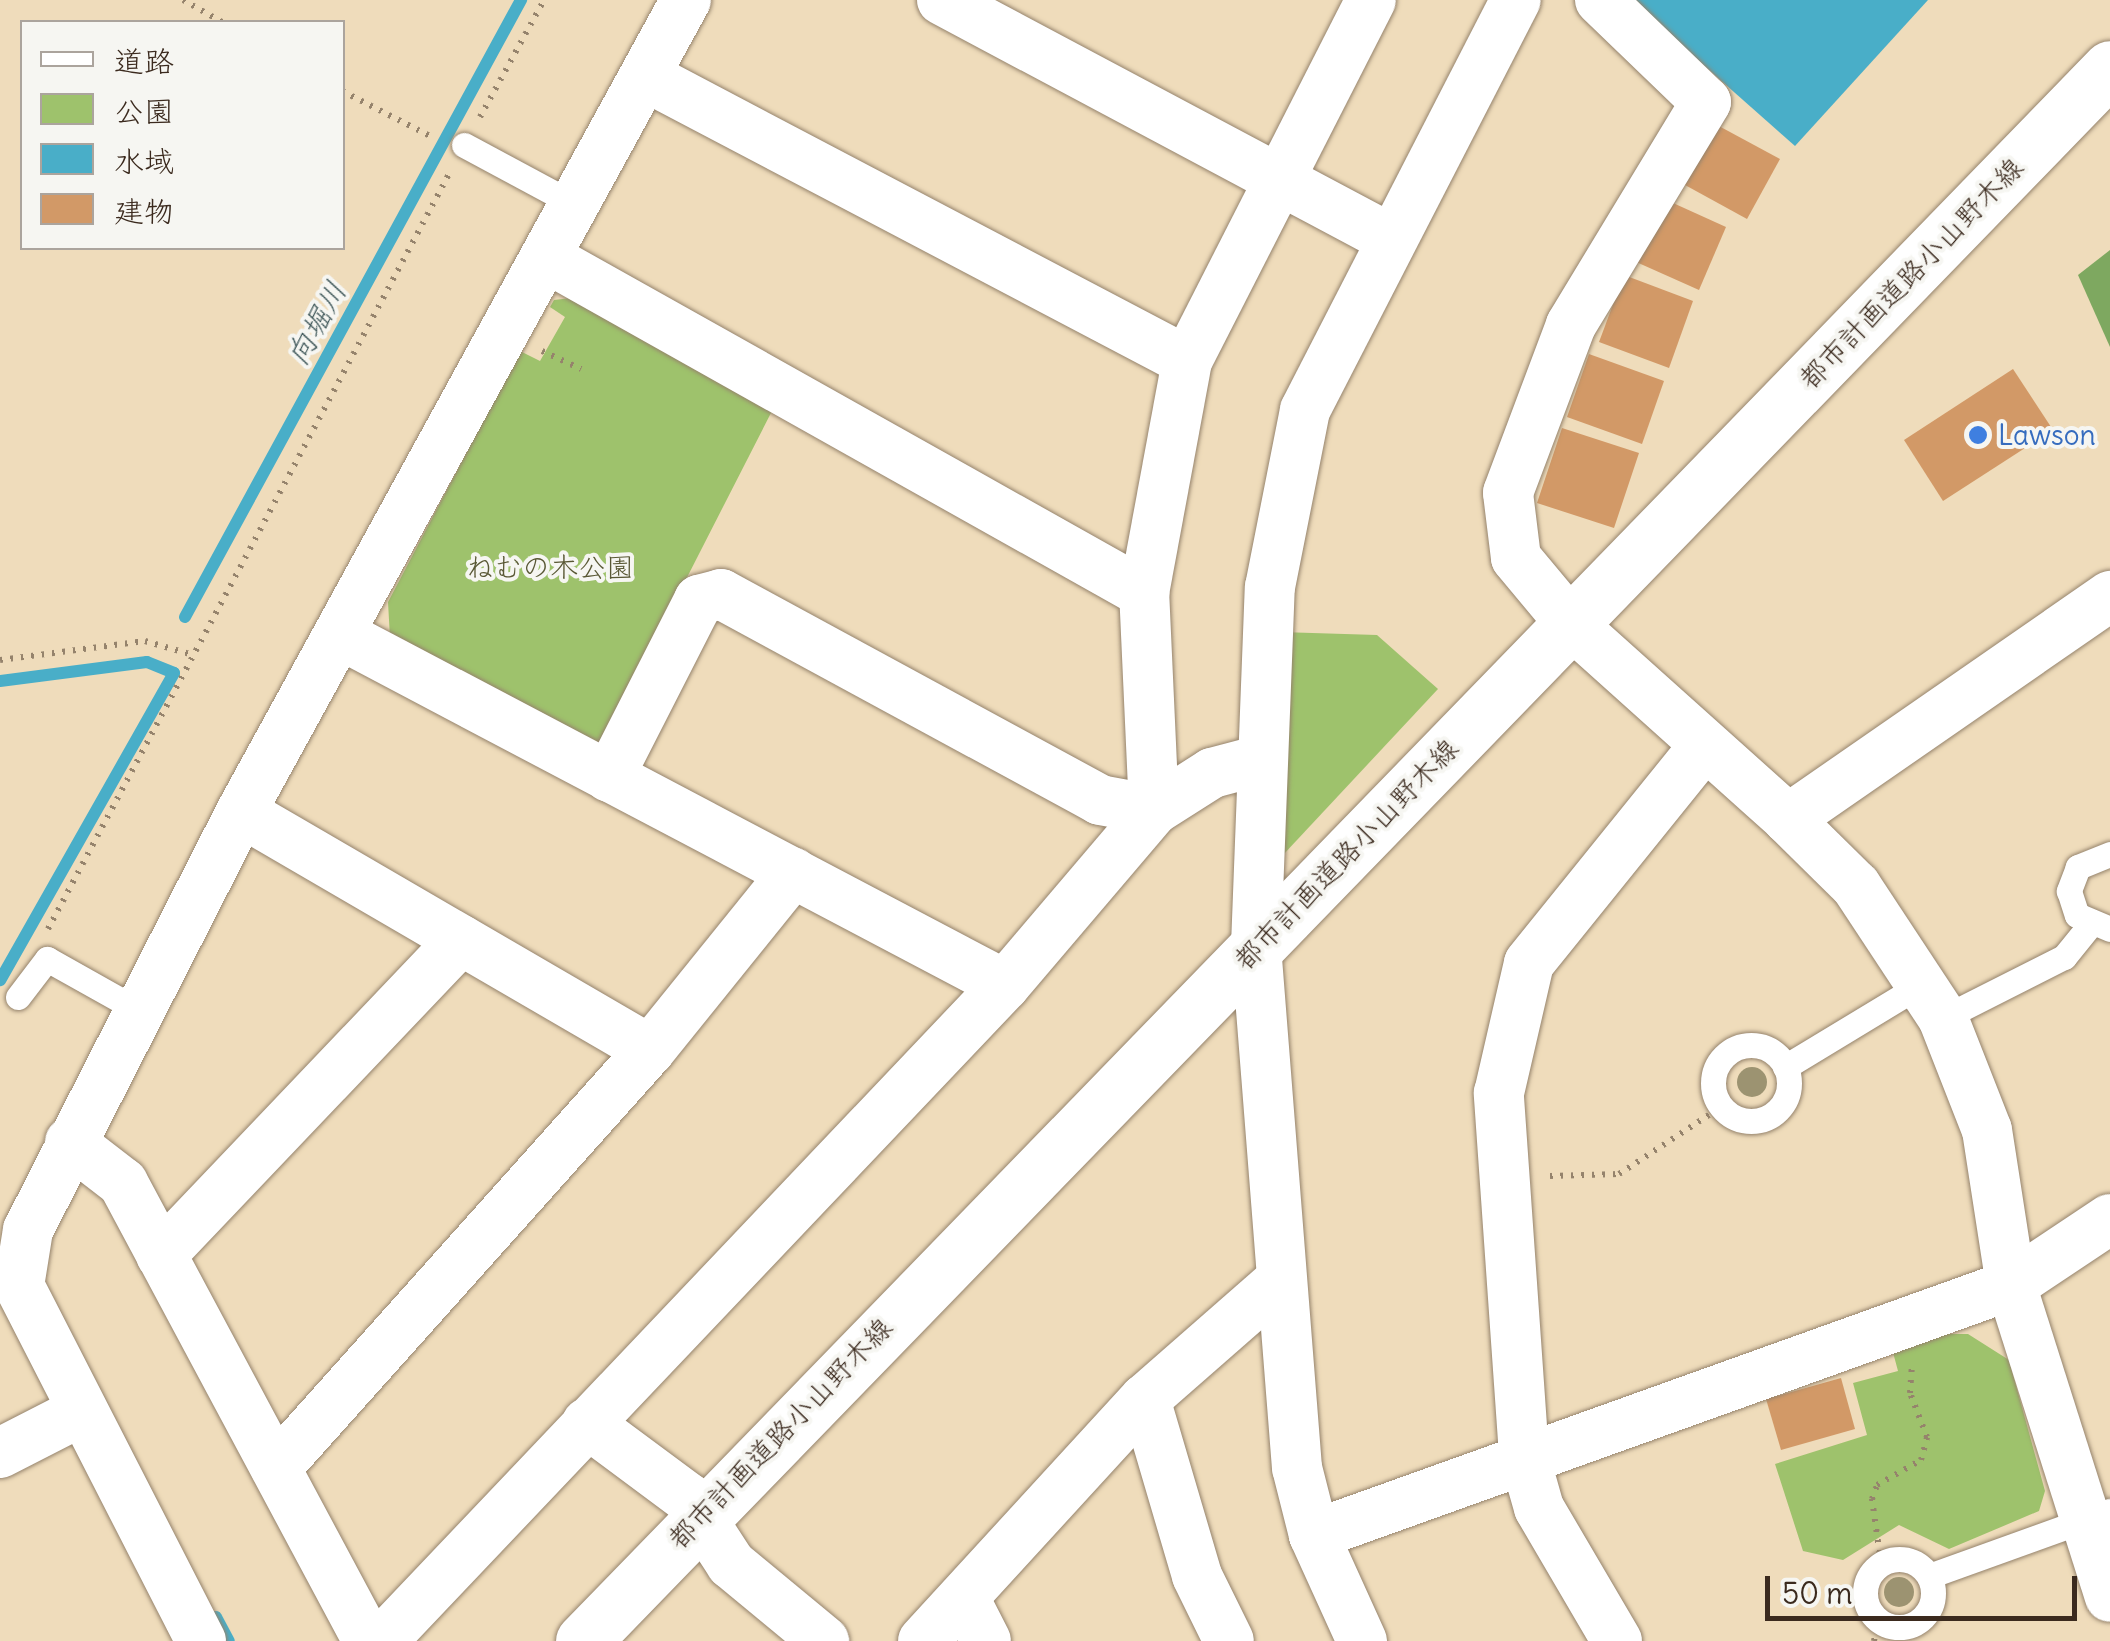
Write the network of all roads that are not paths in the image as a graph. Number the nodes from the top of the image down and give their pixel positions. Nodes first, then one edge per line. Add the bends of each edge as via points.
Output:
1 (686, 0) edge
2 (942, 0) edge
3 (1370, 0) edge
4 (1516, 0) edge
5 (1600, 0) edge
6 (2110, 68) edge
7 (645, 76) junction
8 (464, 146) road end
9 (1276, 178) junction
10 (576, 205) junction
11 (1387, 236) junction
12 (547, 258) junction
13 (1187, 360) junction
14 (1144, 592) junction
15 (2110, 596) edge
16 (1571, 624) junction
17 (345, 637) junction
18 (1706, 745) junction
19 (1262, 760) junction
20 (608, 777) junction
21 (1154, 810) junction
22 (241, 812) junction
23 (1788, 820) junction
24 (2110, 854) edge
25 (793, 873) junction
26 (2100, 927) edge
27 (461, 940) junction
28 (1256, 946) junction
29 (1006, 985) junction
30 (18, 997) dead end
31 (1933, 1001) junction
32 (136, 1009) junction
33 (650, 1050) junction
34 (1785, 1067) junction
35 (70, 1142) junction
36 (2110, 1219) edge
37 (161, 1254) junction
38 (1282, 1280) junction
39 (2010, 1285) junction
40 (1146, 1399) junction
41 (80, 1412) junction
42 (586, 1422) junction
43 (0, 1453) edge
44 (1524, 1454) junction
45 (276, 1468) junction
46 (2097, 1516) edge
47 (695, 1518) junction
48 (1314, 1534) junction
49 (1928, 1576) junction
50 (2110, 1597) edge
51 (964, 1598) junction
52 (1876, 1631) edge
53 (201, 1641) edge
54 (368, 1641) edge
55 (382, 1641) edge
56 (583, 1641) edge
57 (824, 1641) edge
58 (923, 1641) edge
59 (986, 1641) edge
60 (1229, 1641) edge
61 (1362, 1641) edge
62 (1617, 1641) edge

1 - 7 street
2 - 9 street
3 - 9 street
4 - 11 street
5 - 16 street via 1706,102 1572,325 1508,493 1516,558
6 - 16 street, 都市計画道路小山野木線
7 - 10 street
7 - 13 street
8 - 10 lane
9 - 11 street
9 - 13 street
10 - 12 street
11 - 19 street via 1304,410 1283,487
12 - 14 street
12 - 17 street
13 - 14 street
14 - 21 street
15 - 23 street
16 - 18 street
16 - 28 street, 都市計画道路小山野木線
17 - 20 street
17 - 22 street
18 - 23 street
18 - 44 street via 1530,963 1499,1093 1498,1178
19 - 21 street via 1212,773
19 - 28 street
20 - 21 street via 700,600 721,594 1100,800
20 - 25 street
21 - 29 street
22 - 27 street
22 - 32 street
23 - 31 street via 1856,886
24 - 26 lane via 2088,859 2071,878 2071,904
25 - 29 street
25 - 33 street
26 - 31 lane via 2064,956
27 - 33 street
27 - 37 street
28 - 38 street
28 - 47 street, 都市計画道路小山野木線
29 - 42 street
30 - 32 lane via 47,959
31 - 34 lane
31 - 39 street via 1987,1130
32 - 35 street
33 - 45 street
34 - 34 lane via 1768,1050 1732,1050 1713,1083 1722,1108 1744,1121 1768,1117 1788,1090
35 - 37 street via 123,1182
35 - 41 street via 28,1230 19,1286
36 - 39 street
37 - 45 street
38 - 40 street
38 - 48 street via 1297,1468
39 - 44 street
39 - 46 street
40 - 51 street
40 - 60 street via 1197,1576
41 - 43 street
41 - 53 street
42 - 47 street via 688,1498
42 - 55 street
44 - 48 street
44 - 62 street via 1539,1508
45 - 54 street
46 - 49 lane
46 - 50 street
47 - 56 street, 都市計画道路小山野木線
47 - 57 street via 732,1564
48 - 61 street
49 - 52 lane via 1933,1601 1921,1620
49 - 52 lane via 1904,1558 1881,1563 1864,1592
51 - 58 street
51 - 59 street

